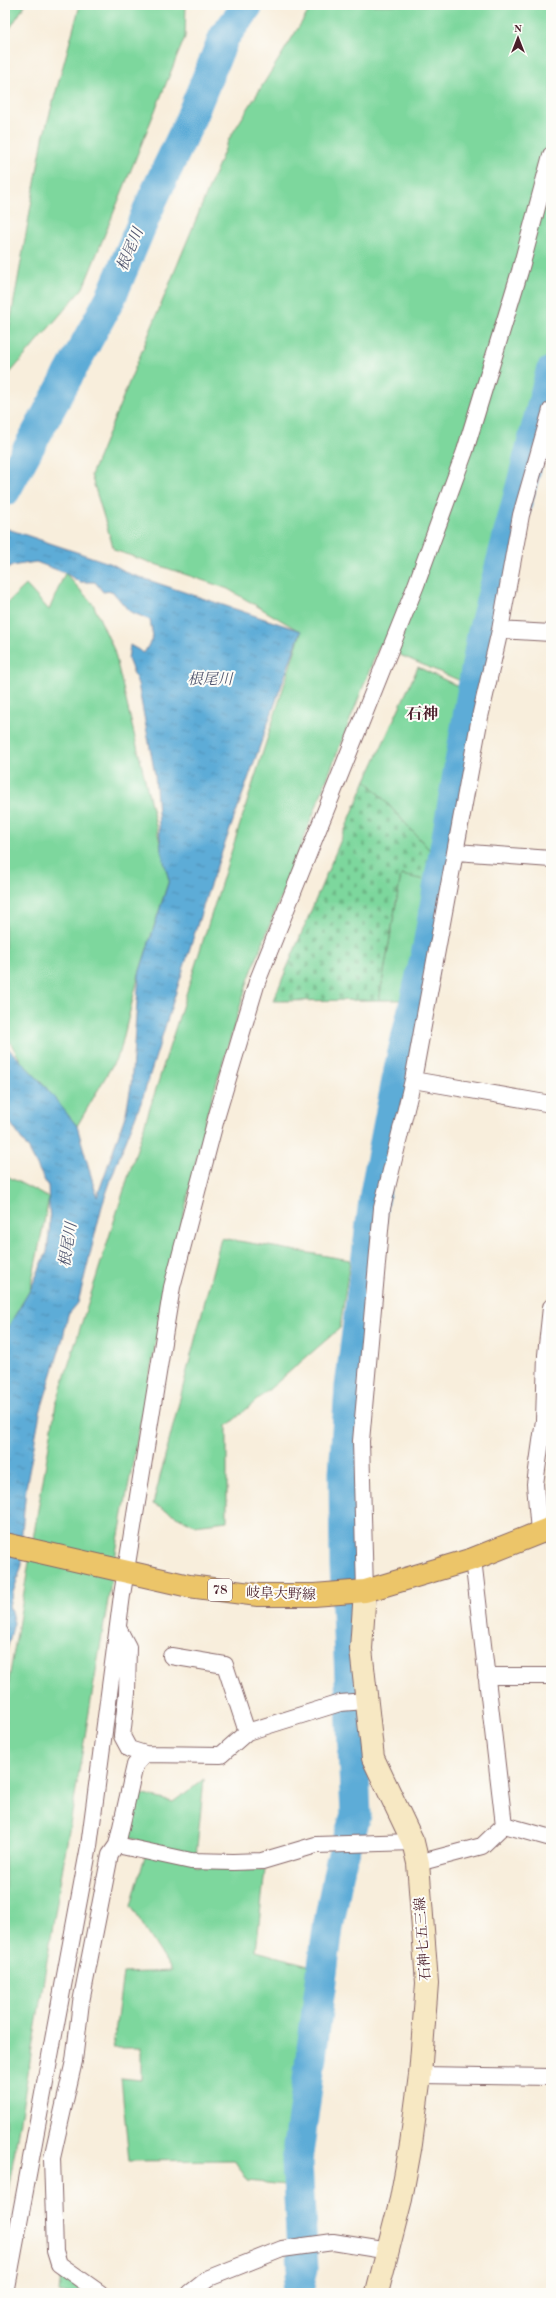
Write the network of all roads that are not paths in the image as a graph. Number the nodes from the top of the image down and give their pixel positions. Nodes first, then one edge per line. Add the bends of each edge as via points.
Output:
1 (551, 155) edge
2 (551, 410) edge
3 (546, 444) edge
4 (500, 630) junction
5 (551, 633) edge
6 (456, 852) junction
7 (551, 859) edge
8 (413, 1080) junction
9 (551, 1104) edge
10 (551, 1307) edge
11 (545, 1530) edge
12 (5, 1544) edge
13 (473, 1558) junction
14 (118, 1569) junction
15 (361, 1591) junction
16 (118, 1628) junction
17 (171, 1656) dead end
18 (486, 1676) junction
19 (551, 1676) edge
20 (363, 1701) junction
21 (247, 1732) junction
22 (145, 1754) junction
23 (504, 1826) junction
24 (551, 1838) edge
25 (413, 1842) junction
26 (118, 1845) junction
27 (418, 1864) junction
28 (420, 2075) junction
29 (551, 2077) edge
30 (388, 2251) junction
31 (6, 2293) edge
32 (100, 2293) edge
33 (190, 2293) edge
34 (377, 2293) edge

1 - 14 street via 520,271 465,451 416,585 269,950 217,1115 172,1287
2 - 3 street
3 - 4 street via 521,515
4 - 5 street
4 - 6 street via 480,716
6 - 7 street
6 - 8 street
8 - 9 street
8 - 15 street via 382,1208 361,1441
10 - 11 street via 546,1355 544,1420 535,1484
11 - 13 main road, 岐阜大野線 / 78
12 - 14 main road, 岐阜大野線 / 78
13 - 15 main road, 岐阜大野線 / 78
13 - 18 street
14 - 15 main road, 岐阜大野線 / 78 via 189,1586 258,1595
14 - 16 street
15 - 20 main road, 石神七五三線
16 - 22 street via 128,1647 127,1693 122,1736 129,1749
16 - 31 street via 90,1846
17 - 21 street via 226,1665
18 - 19 street
18 - 23 street
20 - 21 street via 340,1703
20 - 25 main road, 石神七五三線 via 373,1758
21 - 22 street via 221,1755
22 - 26 street via 135,1764
23 - 24 street
23 - 27 street via 482,1846
25 - 26 street via 316,1845 262,1861 234,1862 191,1861
25 - 27 main road, 石神七五三線
26 - 32 street via 110,1855 82,2002 74,2061 52,2158 55,2251 59,2264
27 - 28 main road, 石神七五三線 via 427,1983
28 - 29 street
28 - 30 main road, 石神七五三線 via 401,2199
30 - 33 street via 333,2242 282,2249 210,2278
30 - 34 main road, 石神七五三線

